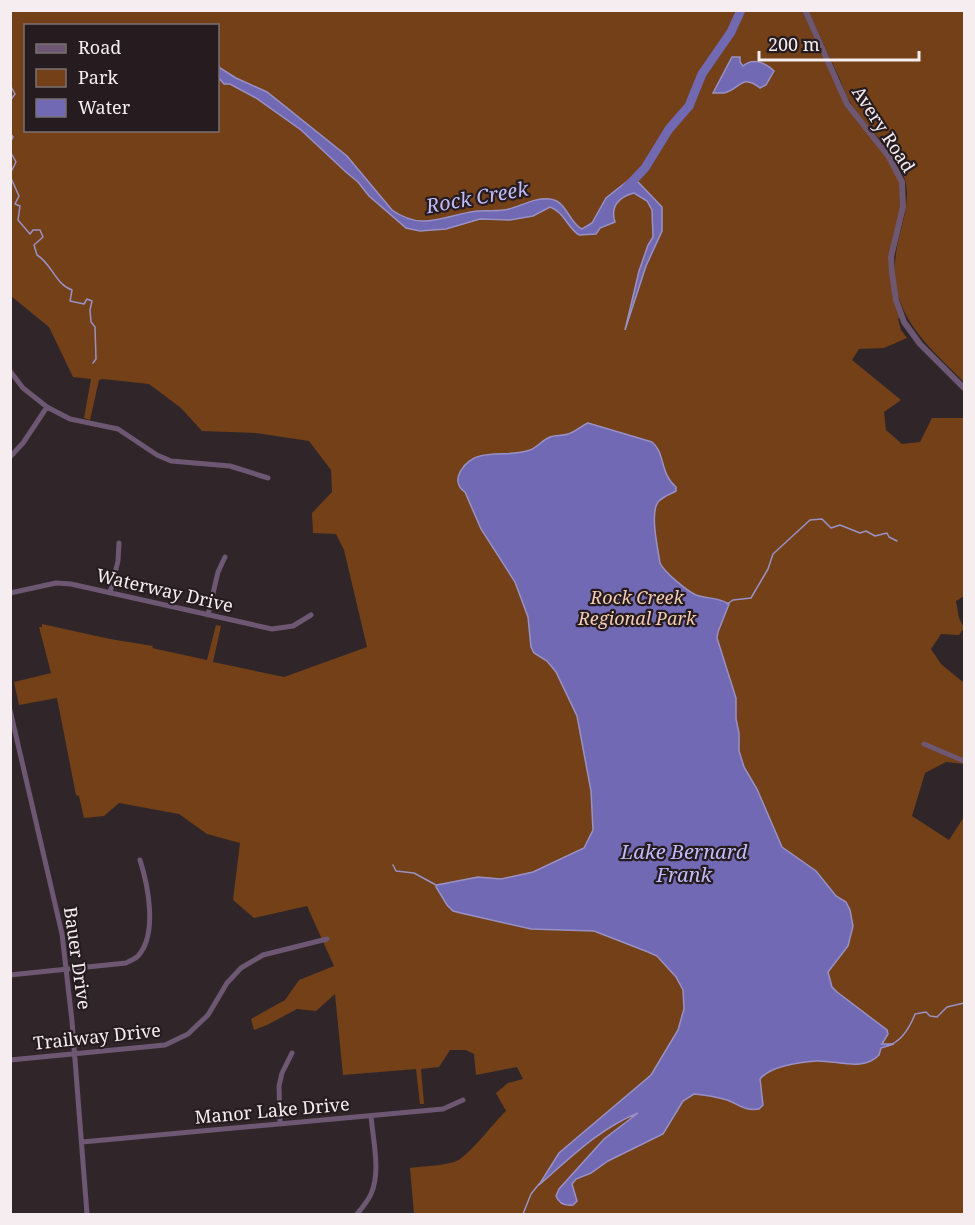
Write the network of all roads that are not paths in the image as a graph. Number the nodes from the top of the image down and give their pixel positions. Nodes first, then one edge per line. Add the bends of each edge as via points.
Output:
1 (804, 10) edge
2 (10, 371) edge
3 (964, 388) edge
4 (47, 407) junction
5 (10, 457) edge
6 (268, 478) dead end
7 (119, 543) dead end
8 (225, 557) dead end
9 (10, 593) edge
10 (110, 593) junction
11 (208, 615) junction
12 (311, 615) dead end
13 (10, 710) edge
14 (924, 744) dead end
15 (964, 761) edge
16 (140, 860) dead end
17 (327, 939) dead end
18 (65, 970) junction
19 (10, 975) edge
20 (292, 1053) dead end
21 (74, 1054) junction
22 (10, 1060) edge
23 (463, 1100) dead end
24 (371, 1116) junction
25 (280, 1123) junction
26 (82, 1142) junction
27 (87, 1215) edge
28 (357, 1215) edge

1 - 3 street, Avery Road via 847,104 889,157 902,182 903,207 891,257 896,300 904,322
2 - 4 street via 23,388
4 - 5 street
4 - 6 street via 70,419 118,429 171,461 230,466
7 - 10 street
8 - 11 street
9 - 10 street, Waterway Drive via 56,583
10 - 11 street, Waterway Drive
11 - 12 street, Waterway Drive via 272,629 293,626
13 - 18 street, Bauer Drive via 62,934
14 - 15 street
16 - 18 street via 146,880 149,924 145,945 137,957 126,963
17 - 21 street, Trailway Drive via 263,955 241,968 208,1015 178,1040 156,1047
18 - 19 street
18 - 21 street, Bauer Drive
20 - 25 street via 279,1086
21 - 22 street, Trailway Drive
21 - 26 street, Bauer Drive
23 - 24 street, Manor Lake Drive via 443,1109
24 - 25 street, Manor Lake Drive
24 - 28 street via 374,1184
25 - 26 street, Manor Lake Drive
26 - 27 street, Bauer Drive

